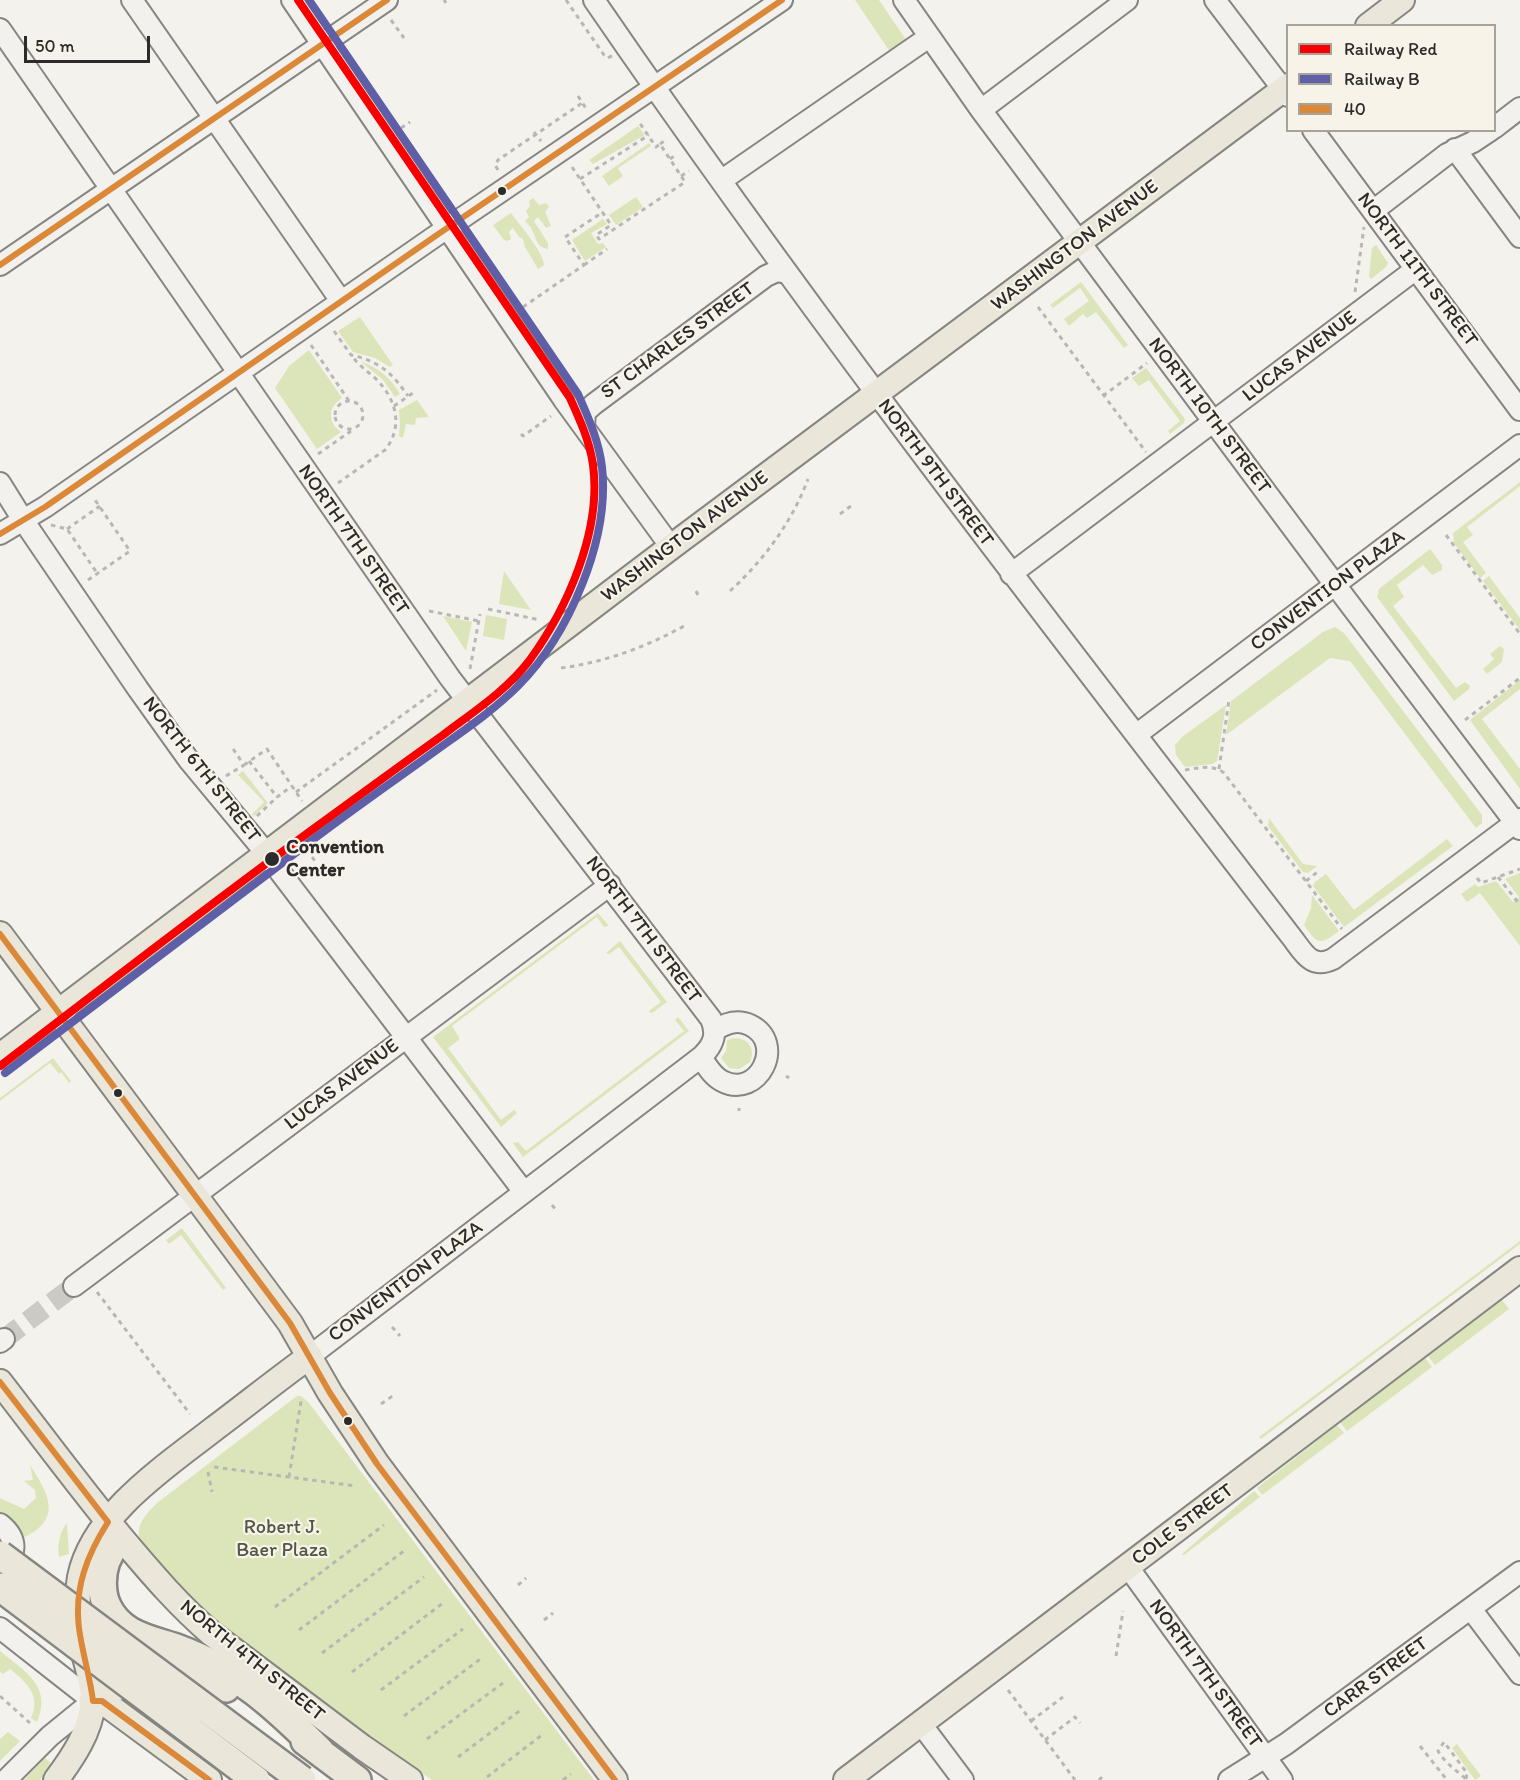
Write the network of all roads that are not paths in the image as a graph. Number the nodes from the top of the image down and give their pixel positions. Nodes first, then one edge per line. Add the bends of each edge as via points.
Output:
1 (132, 0) edge
2 (292, 0) edge
3 (594, 0) edge
4 (782, 0) edge
5 (904, 0) edge
6 (1127, 0) edge
7 (1215, 0) edge
8 (1402, 0) edge
9 (388, 9) edge
10 (1371, 24) edge
11 (0, 29) edge
12 (929, 37) junction
13 (322, 44) junction
14 (654, 87) junction
15 (1286, 91) edge
16 (1520, 108) edge
17 (981, 110) junction
18 (214, 118) junction
19 (1496, 126) edge
20 (1314, 132) edge
21 (1488, 132) edge
22 (1455, 149) junction
23 (722, 180) junction
24 (111, 189) junction
25 (1368, 218) junction
26 (446, 229) junction
27 (1520, 237) edge
28 (1079, 242) junction
29 (0, 265) edge
30 (1416, 269) junction
31 (787, 273) junction
32 (341, 301) junction
33 (237, 373) junction
34 (876, 394) junction
35 (1520, 410) edge
36 (1214, 422) junction
37 (584, 427) junction
38 (1520, 446) edge
39 (0, 483) edge
40 (23, 520) junction
41 (0, 534) edge
42 (671, 547) junction
43 (1011, 574) junction
44 (1336, 586) junction
45 (468, 701) junction
46 (1136, 735) junction
47 (1518, 823) edge
48 (267, 854) junction
49 (610, 885) junction
50 (0, 934) edge
51 (58, 1012) junction
52 (714, 1035) junction
53 (406, 1037) junction
54 (0, 1056) edge
55 (700, 1057) junction
56 (524, 1192) junction
57 (195, 1196) junction
58 (1520, 1269) edge
59 (74, 1286) tunnel mouth
60 (310, 1356) junction
61 (0, 1382) edge
62 (108, 1522) junction
63 (0, 1524) edge
64 (0, 1555) edge
65 (1128, 1567) junction
66 (1520, 1572) edge
67 (0, 1578) edge
68 (0, 1587) edge
69 (1471, 1609) junction
70 (0, 1628) edge
71 (1520, 1674) edge
72 (93, 1701) junction
73 (921, 1724) junction
74 (320, 1751) junction
75 (1265, 1757) junction
76 (6, 1780) edge
77 (56, 1780) edge
78 (209, 1780) edge
79 (256, 1780) edge
80 (302, 1780) edge
81 (357, 1780) edge
82 (410, 1780) edge
83 (615, 1780) edge
84 (846, 1780) edge
85 (963, 1780) edge
86 (1229, 1780) edge
87 (1282, 1780) edge

1 - 18 street
2 - 13 street
3 - 14 street, NORTH 9TH STREET
4 - 14 street
5 - 12 street, NORTH 10TH STREET
6 - 17 street
7 - 15 street
8 - 10 main road
9 - 13 street
11 - 24 street, NORTH 7TH STREET
12 - 17 street, NORTH 10TH STREET
12 - 23 street
13 - 18 street
13 - 26 street
14 - 23 street, NORTH 9TH STREET
14 - 26 street
15 - 28 main road, WASHINGTON AVENUE
16 - 19 street
17 - 28 street, NORTH 10TH STREET
18 - 24 street
18 - 32 street
20 - 25 street, NORTH 11TH STREET
21 - 22 street
22 - 25 street
22 - 27 street
23 - 31 street, NORTH 9TH STREET
24 - 29 street
24 - 33 street, NORTH 7TH STREET
25 - 30 street, NORTH 11TH STREET
26 - 32 street
26 - 37 street
28 - 34 main road, WASHINGTON AVENUE
28 - 36 street, NORTH 10TH STREET
30 - 35 street, NORTH 11TH STREET
30 - 36 street, LUCAS AVENUE
31 - 34 street, NORTH 9TH STREET
31 - 37 street, ST CHARLES STREET via 777,271 766,276 594,404 583,416
32 - 33 street
33 - 40 street
33 - 45 street, NORTH 7TH STREET
34 - 42 main road, WASHINGTON AVENUE
34 - 43 street, NORTH 9TH STREET
36 - 43 street, LUCAS AVENUE
36 - 44 street, NORTH 10TH STREET
37 - 42 street
38 - 44 street, CONVENTION PLAZA
39 - 40 street, NORTH 6TH STREET
40 - 41 street
40 - 48 street, NORTH 6TH STREET via 167,731
42 - 45 main road, WASHINGTON AVENUE
43 - 46 street, NORTH 9TH STREET
44 - 46 street, CONVENTION PLAZA
44 - 47 street, NORTH 10TH STREET
45 - 48 main road, WASHINGTON AVENUE
45 - 49 street, NORTH 7TH STREET
46 - 47 street, NORTH 9TH STREET via 1180,779 1314,963 1323,964 1345,951
48 - 51 main road, WASHINGTON AVENUE
48 - 53 street, NORTH 6TH STREET
49 - 52 street, NORTH 7TH STREET via 711,1019
49 - 53 street, LUCAS AVENUE
50 - 51 main road
51 - 54 main road, WASHINGTON AVENUE
51 - 57 main road
52 - 55 street, CONVENTION PLAZA via 711,1047
52 - 55 street via 733,1022 752,1026 760,1032 768,1051 763,1070 749,1082 730,1084 713,1075
53 - 56 street, NORTH 6TH STREET
53 - 57 street, LUCAS AVENUE
55 - 56 street, CONVENTION PLAZA
56 - 60 street, CONVENTION PLAZA
57 - 59 street, LUCAS AVENUE
57 - 60 main road via 290,1323
58 - 65 main road, COLE STREET
60 - 62 main road, CONVENTION PLAZA via 140,1487
60 - 83 main road via 377,1464
61 - 62 main road, NORTH 4TH STREET
62 - 72 main road, CONVENTION PLAZA via 85,1561 78,1597 78,1625
62 - 74 highway via 114,1540 105,1563 103,1590 113,1617 132,1634 189,1653 246,1684
62 - 82 main road, NORTH 4TH STREET via 178,1604 212,1635
63 - 67 street via 10,1533 14,1553
64 - 80 highway, bridge
65 - 73 main road, COLE STREET
65 - 75 street, NORTH 7TH STREET
66 - 69 street, CARR STREET
68 - 79 highway, bridge
69 - 71 street
69 - 75 street, CARR STREET
70 - 72 street
72 - 74 highway via 139,1676 199,1676 230,1690
72 - 76 street
72 - 77 main road via 84,1736
72 - 78 main road via 102,1701
73 - 84 main road, COLE STREET
73 - 85 street
74 - 81 highway
75 - 86 street, CARR STREET
75 - 87 street, NORTH 7TH STREET

